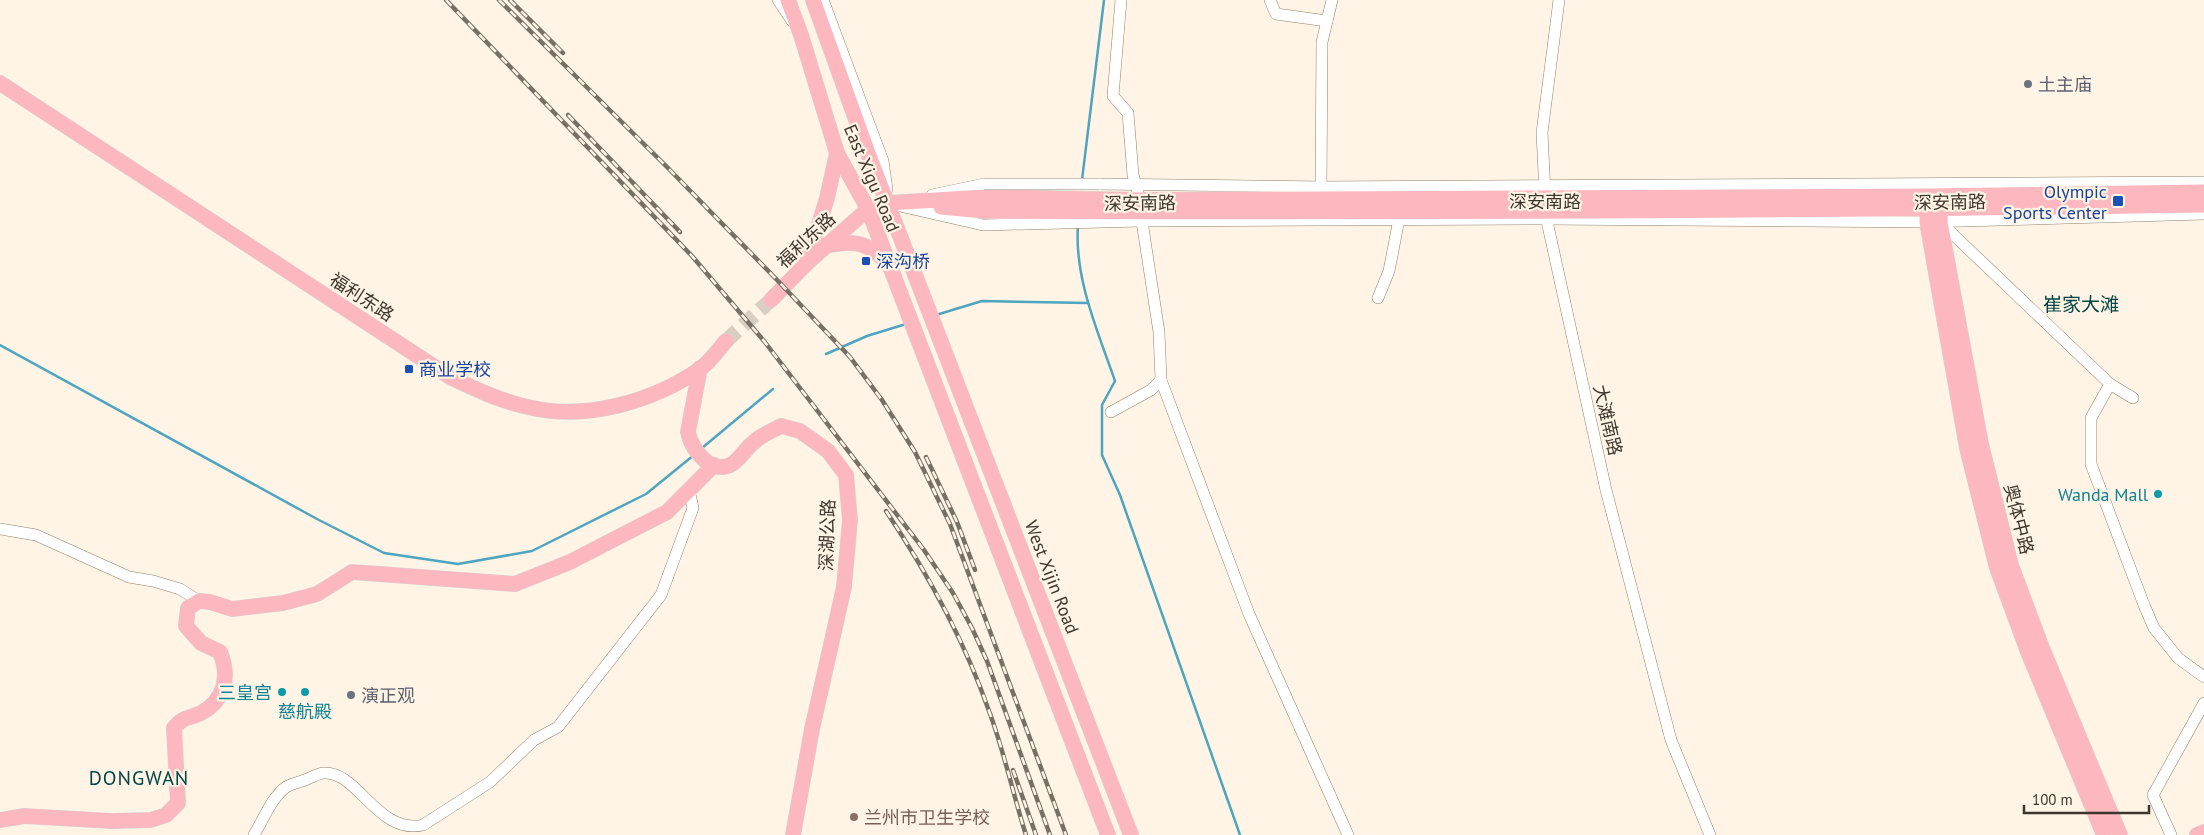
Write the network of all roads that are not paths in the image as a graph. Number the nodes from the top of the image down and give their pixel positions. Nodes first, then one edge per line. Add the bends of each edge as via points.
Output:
1 (778, 0) edge
2 (788, 0) edge
3 (813, 0) edge
4 (823, 0) edge
5 (1121, 0) edge
6 (1270, 0) edge
7 (1332, 0) edge
8 (1559, 0) edge
9 (1327, 21) junction
10 (801, 35) junction
11 (0, 83) edge
12 (837, 153) junction
13 (2204, 182) edge
14 (1321, 187) junction
15 (2204, 192) edge
16 (888, 203) junction
17 (984, 204) junction
18 (1139, 204) junction
19 (1545, 204) junction
20 (2204, 205) edge
21 (868, 209) junction
22 (1934, 209) junction
23 (2204, 214) edge
24 (1400, 216) junction
25 (830, 245) junction
26 (807, 263) junction
27 (888, 264) junction
28 (1378, 298) dead end
29 (771, 300) tunnel mouth
30 (938, 333) joint
31 (726, 341) tunnel mouth
32 (700, 368) junction
33 (1161, 380) junction
34 (2110, 384) junction
35 (2133, 398) dead end
36 (1111, 412) dead end
37 (707, 462) junction
38 (690, 490) junction
39 (0, 529) edge
40 (2015, 596) junction
41 (199, 601) junction
42 (2204, 677) edge
43 (2204, 704) edge
44 (0, 820) edge
45 (2204, 832) edge
46 (254, 835) edge
47 (793, 835) edge
48 (1108, 835) edge
49 (1131, 835) edge
50 (1348, 835) edge
51 (1710, 835) edge
52 (2104, 835) edge
53 (2120, 835) edge
54 (2170, 835) edge
55 (2197, 835) edge

1 - 10 street
2 - 10 main road, East Xigu Road
3 - 16 main road, East Xigu Road
4 - 16 street via 883,161
5 - 18 street via 1112,96 1128,113
6 - 9 street via 1276,14
7 - 9 street
8 - 19 street, 大滩南路 via 1542,133
9 - 14 street via 1322,42
10 - 12 main road, East Xigu Road
11 - 32 main road, 福利东路 via 450,377 492,397 530,408 564,412 610,407 653,394
12 - 21 main road, East Xigu Road
12 - 26 main road
13 - 19 street, 深安南路
14 - 18 street, 深安南路
14 - 19 street, 深安南路
15 - 22 main road, 深安南路
16 - 17 main road, 深安南路
16 - 17 street, 深安南路
16 - 21 main road
16 - 30 main road, East Xigu Road
17 - 18 main road, 深安南路 via 1097,212
17 - 18 street, 深安南路, bridge via 1100,184
18 - 19 main road, 深安南路
18 - 24 main road, 深安南路
18 - 33 street via 1158,332
19 - 22 main road, 深安南路
19 - 24 main road, 深安南路
19 - 51 street, 大滩南路 via 1606,490 1671,740
20 - 22 main road, 深安南路
21 - 25 main road, 福利东路
21 - 27 main road, East Xigu Road
22 - 23 street, 深安南路
22 - 34 street
22 - 40 main road, 奥体中路
24 - 28 street via 1389,271
25 - 26 main road, 福利东路
25 - 27 main road via 862,244
26 - 29 main road, 福利东路
27 - 48 main road, East Xigu Road
30 - 49 main road, West Xijin Road
31 - 32 main road, 福利东路
32 - 37 main road via 688,432 690,440
33 - 36 street
33 - 50 street via 1249,614
34 - 35 street
34 - 42 street via 2091,418 2091,464 2154,628 2178,658
37 - 38 main road
37 - 47 main road, 深湖公路 via 723,467 732,464 755,440 781,426 800,431 828,452 846,475 850,520 844,587 812,729
38 - 41 main road via 667,512 570,562 515,584 352,572 317,594 283,603 232,608
38 - 46 street via 692,508 661,595 558,727 534,740 490,782 413,828 392,825 351,787 336,776 323,773 287,787
39 - 41 street via 36,535 129,577 153,580 180,589
40 - 52 main road, 奥体中路 via 2062,736
40 - 53 main road, 奥体中路
41 - 44 main road via 188,608 186,626 201,644 220,652 226,666 225,683 215,704 180,720 174,728 178,803 166,815 151,820 24,816
43 - 54 street via 2154,795
45 - 55 main road

